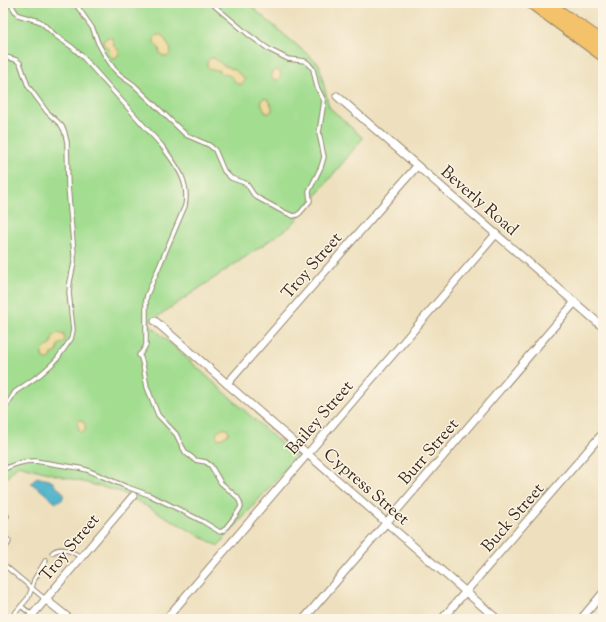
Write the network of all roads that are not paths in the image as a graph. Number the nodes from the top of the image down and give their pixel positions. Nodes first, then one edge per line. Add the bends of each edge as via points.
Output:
1 (10, 3) edge
2 (75, 3) edge
3 (211, 3) edge
4 (532, 3) edge
5 (546, 3) edge
6 (603, 42) edge
7 (603, 55) edge
8 (3, 56) edge
9 (337, 96) dead end
10 (417, 166) junction
11 (496, 234) junction
12 (575, 302) junction
13 (155, 321) dead end
14 (603, 327) edge
15 (228, 384) junction
16 (3, 411) edge
17 (603, 433) edge
18 (307, 454) junction
19 (3, 470) edge
20 (133, 496) dead end
21 (3, 511) edge
22 (7, 516) dead end
23 (386, 523) junction
24 (3, 535) edge
25 (3, 550) edge
26 (52, 553) dead end
27 (81, 557) junction
28 (46, 560) dead end
29 (3, 564) edge
30 (32, 588) junction
31 (466, 592) junction
32 (603, 593) edge
33 (45, 599) junction
34 (21, 606) junction
35 (30, 617) edge
36 (10, 619) edge
37 (70, 619) edge
38 (166, 619) edge
39 (304, 619) edge
40 (442, 619) edge
41 (497, 619) edge
42 (581, 619) edge

1 - 19 lane via 18,15 39,21 81,55 162,146 181,174 186,192 185,206 146,300 146,345 139,355 147,387 158,415 176,434 186,453 195,460 211,466 221,483 240,502 240,507 234,519 220,532 149,495 87,470 35,461 18,462
2 - 3 lane via 90,23 104,54 117,72 186,135 210,144 224,171 231,178 245,183 254,195 275,208 293,216 297,215 310,201 309,191 324,158 320,132 324,101 317,87 313,69 305,61 288,59 270,50
4 - 7 highway
5 - 6 highway
8 - 16 lane via 20,63 28,86 47,112 61,125 66,136 74,263 70,288 73,330 71,339 57,360 15,392
9 - 10 street, Beverly Road
10 - 11 street, Beverly Road
10 - 15 street, Troy Street
11 - 12 street, Beverly Road
11 - 18 street, Bailey Street
12 - 14 street, Beverly Road
12 - 23 street, Burr Street
13 - 15 street, Cypress Street
15 - 18 street, Cypress Street
17 - 31 street, Buck Street
18 - 23 street, Cypress Street
18 - 38 street, Bailey Street
20 - 27 street, Troy Street
21 - 22 lane
23 - 31 street, Cypress Street
23 - 39 street, Burr Street
24 - 25 lane via 9,541
26 - 27 lane via 63,549
27 - 33 street, Troy Street
28 - 30 lane
29 - 30 lane
30 - 33 lane
30 - 34 lane
31 - 40 street, Buck Street
31 - 41 street, Cypress Street
32 - 42 street
33 - 35 street, Troy Street
33 - 37 street
34 - 35 lane
34 - 36 lane

